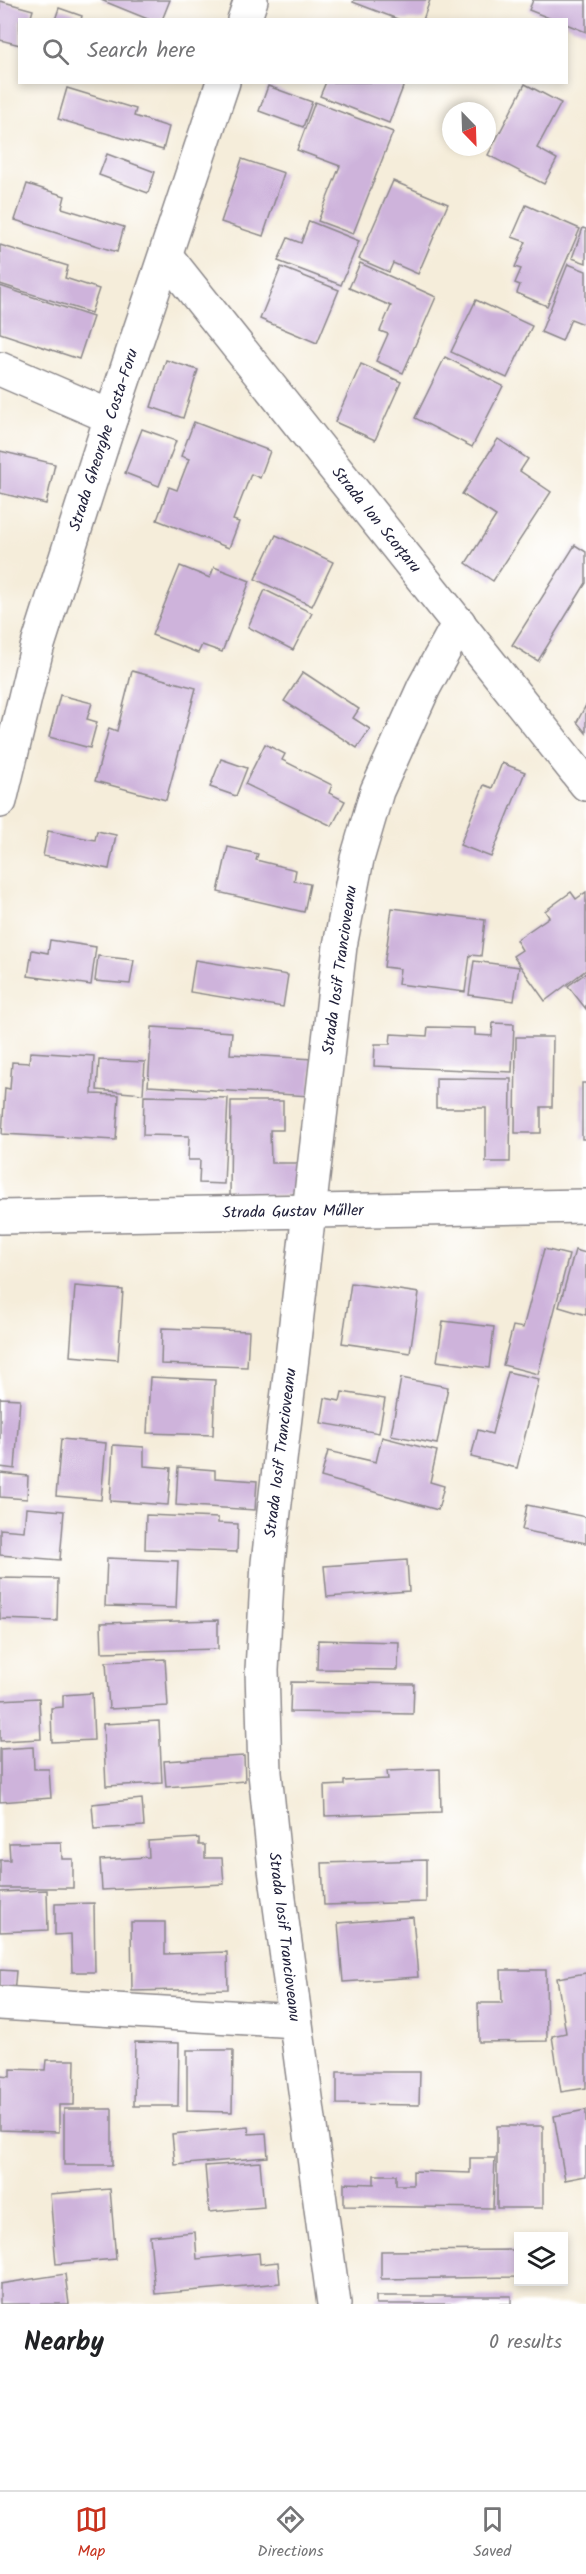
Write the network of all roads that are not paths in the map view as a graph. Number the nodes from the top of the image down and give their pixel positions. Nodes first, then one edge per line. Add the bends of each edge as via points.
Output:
1 (251, 0) edge
2 (245, 18) edge
3 (222, 84) edge
4 (166, 256) junction
5 (0, 369) edge
6 (111, 417) junction
7 (459, 623) junction
8 (586, 784) edge
9 (0, 801) edge
10 (586, 1206) edge
11 (309, 1212) junction
12 (0, 1217) edge
13 (0, 2003) edge
14 (295, 2021) junction
15 (334, 2304) edge

1 - 2 street
3 - 4 street, Strada Gheorghe Costa-Foru
4 - 6 street, Strada Gheorghe Costa-Foru
4 - 7 street, Strada Ion Scorțaru
5 - 6 street
6 - 9 street, Strada Gheorghe Costa-Foru via 37,648
7 - 8 street, Strada Ion Scorțaru
7 - 11 street, Strada Iosif Trancioveanu via 424,687 377,791 357,859 340,946
10 - 11 street, Strada Gustav Műller
11 - 12 street, Strada Gustav Műller
11 - 14 street, Strada Iosif Trancioveanu via 268,1563 262,1670 265,1773
13 - 14 street
14 - 15 street, Strada Iosif Trancioveanu

